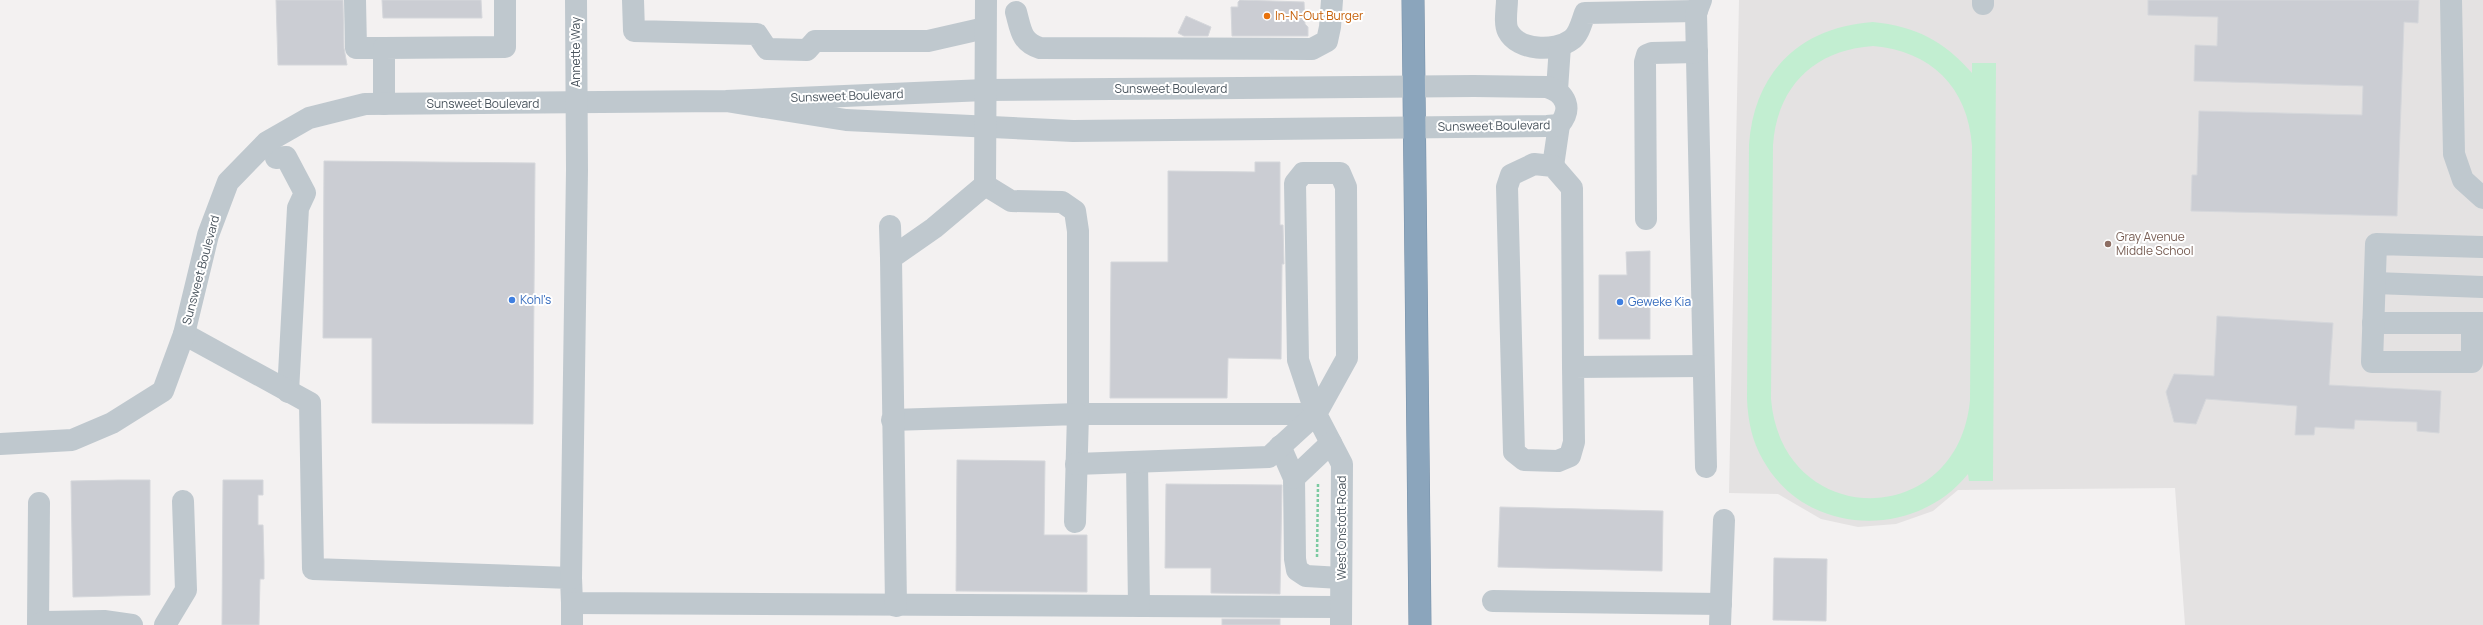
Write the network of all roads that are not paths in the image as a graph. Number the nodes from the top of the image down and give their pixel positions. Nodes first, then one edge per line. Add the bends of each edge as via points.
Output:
1 (354, 0) edge
2 (505, 0) edge
3 (576, 0) edge
4 (633, 0) edge
5 (986, 0) edge
6 (1332, 0) edge
7 (1412, 0) edge
8 (1507, 0) edge
9 (2451, 0) edge
10 (1699, 5) edge
11 (1016, 12) dead end
12 (986, 28) junction
13 (1560, 46) junction
14 (384, 48) junction
15 (1697, 52) junction
16 (1413, 87) junction
17 (985, 90) junction
18 (1557, 90) junction
19 (726, 101) junction
20 (384, 104) junction
21 (576, 104) junction
22 (1558, 125) junction
23 (985, 126) junction
24 (1413, 127) junction
25 (272, 150) junction
26 (1553, 166) junction
27 (985, 185) junction
28 (2483, 198) edge
29 (1646, 219) dead end
30 (890, 226) dead end
31 (2483, 247) edge
32 (891, 258) junction
33 (2375, 283) junction
34 (2483, 287) edge
35 (2373, 323) junction
36 (2478, 324) edge
37 (184, 334) junction
38 (1703, 366) junction
39 (1573, 367) junction
40 (288, 392) junction
41 (1078, 414) junction
42 (1316, 414) junction
43 (892, 420) junction
44 (1331, 443) junction
45 (0, 444) edge
46 (1280, 446) junction
47 (1137, 462) junction
48 (1076, 464) junction
49 (1706, 467) dead end
50 (1294, 478) junction
51 (183, 501) dead end
52 (39, 503) dead end
53 (1724, 520) dead end
54 (1075, 522) dead end
55 (571, 578) junction
56 (1341, 578) junction
57 (1493, 601) dead end
58 (572, 603) junction
59 (896, 606) junction
60 (1139, 606) junction
61 (1720, 614) edge
62 (1341, 616) edge
63 (38, 625) edge
64 (132, 625) edge
65 (165, 625) edge
66 (572, 625) edge
67 (1420, 625) edge

1 - 14 street via 356,48
2 - 14 street via 505,47
3 - 21 street, Annette Way
4 - 12 street via 634,31 757,34 767,49 807,50 815,40 928,40
5 - 12 street
6 - 11 street via 1327,41 1312,49 1040,48 1029,44 1022,35
7 - 16 highway
8 - 13 street via 1508,30 1518,42 1544,48
9 - 28 street via 2454,154 2463,180
10 - 13 street via 1586,13 1573,39
10 - 15 street
12 - 17 street
13 - 18 street
14 - 20 street
15 - 29 street via 1652,53 1647,55 1644,62
15 - 38 street
16 - 17 street, Sunsweet Boulevard
16 - 18 street, Sunsweet Boulevard via 1547,87
16 - 24 highway
17 - 19 street, Sunsweet Boulevard
17 - 23 street
18 - 22 street, Sunsweet Boulevard via 1568,107 1565,118
19 - 21 street, Sunsweet Boulevard
19 - 23 street, Sunsweet Boulevard via 846,120
20 - 21 street, Sunsweet Boulevard
20 - 25 street, Sunsweet Boulevard via 365,104 309,118
21 - 55 street, Annette Way
22 - 24 street, Sunsweet Boulevard
22 - 26 street
23 - 24 street, Sunsweet Boulevard via 1073,131
23 - 27 street
24 - 67 highway
25 - 37 street, Sunsweet Boulevard via 228,182 208,235
25 - 40 street via 286,157 305,194 298,208
26 - 39 street via 1572,188
26 - 39 street via 1534,164 1522,168 1511,175 1507,186 1513,439 1514,452 1524,460 1558,461 1570,456 1574,442
27 - 32 street via 934,228
27 - 41 street via 1011,201 1062,202 1075,211 1078,231
30 - 32 street
31 - 33 street via 2376,244
32 - 43 street
33 - 34 street
33 - 35 street
35 - 36 street
35 - 36 street via 2372,362 2472,362
37 - 40 street
37 - 45 street, Sunsweet Boulevard via 163,391 112,423 72,440
38 - 39 street
38 - 49 street
40 - 55 street via 310,403 313,569
41 - 42 street
41 - 43 street
41 - 48 street
42 - 42 street, West Onstott Road via 1347,358 1346,186 1340,173 1303,173 1295,183 1298,360
42 - 44 street, West Onstott Road
42 - 46 street
43 - 59 street
44 - 50 street
44 - 56 street, West Onstott Road via 1342,464
46 - 47 street via 1269,457
46 - 50 street
47 - 48 street
47 - 60 street
48 - 54 street
50 - 56 street via 1295,559 1298,570 1306,576
51 - 65 street via 186,590
52 - 63 street
53 - 61 street
55 - 58 street, Annette Way
56 - 62 street, West Onstott Road
57 - 61 street
58 - 59 street
58 - 66 street, Annette Way
59 - 60 street
60 - 62 street
63 - 64 street via 44,622 104,622

